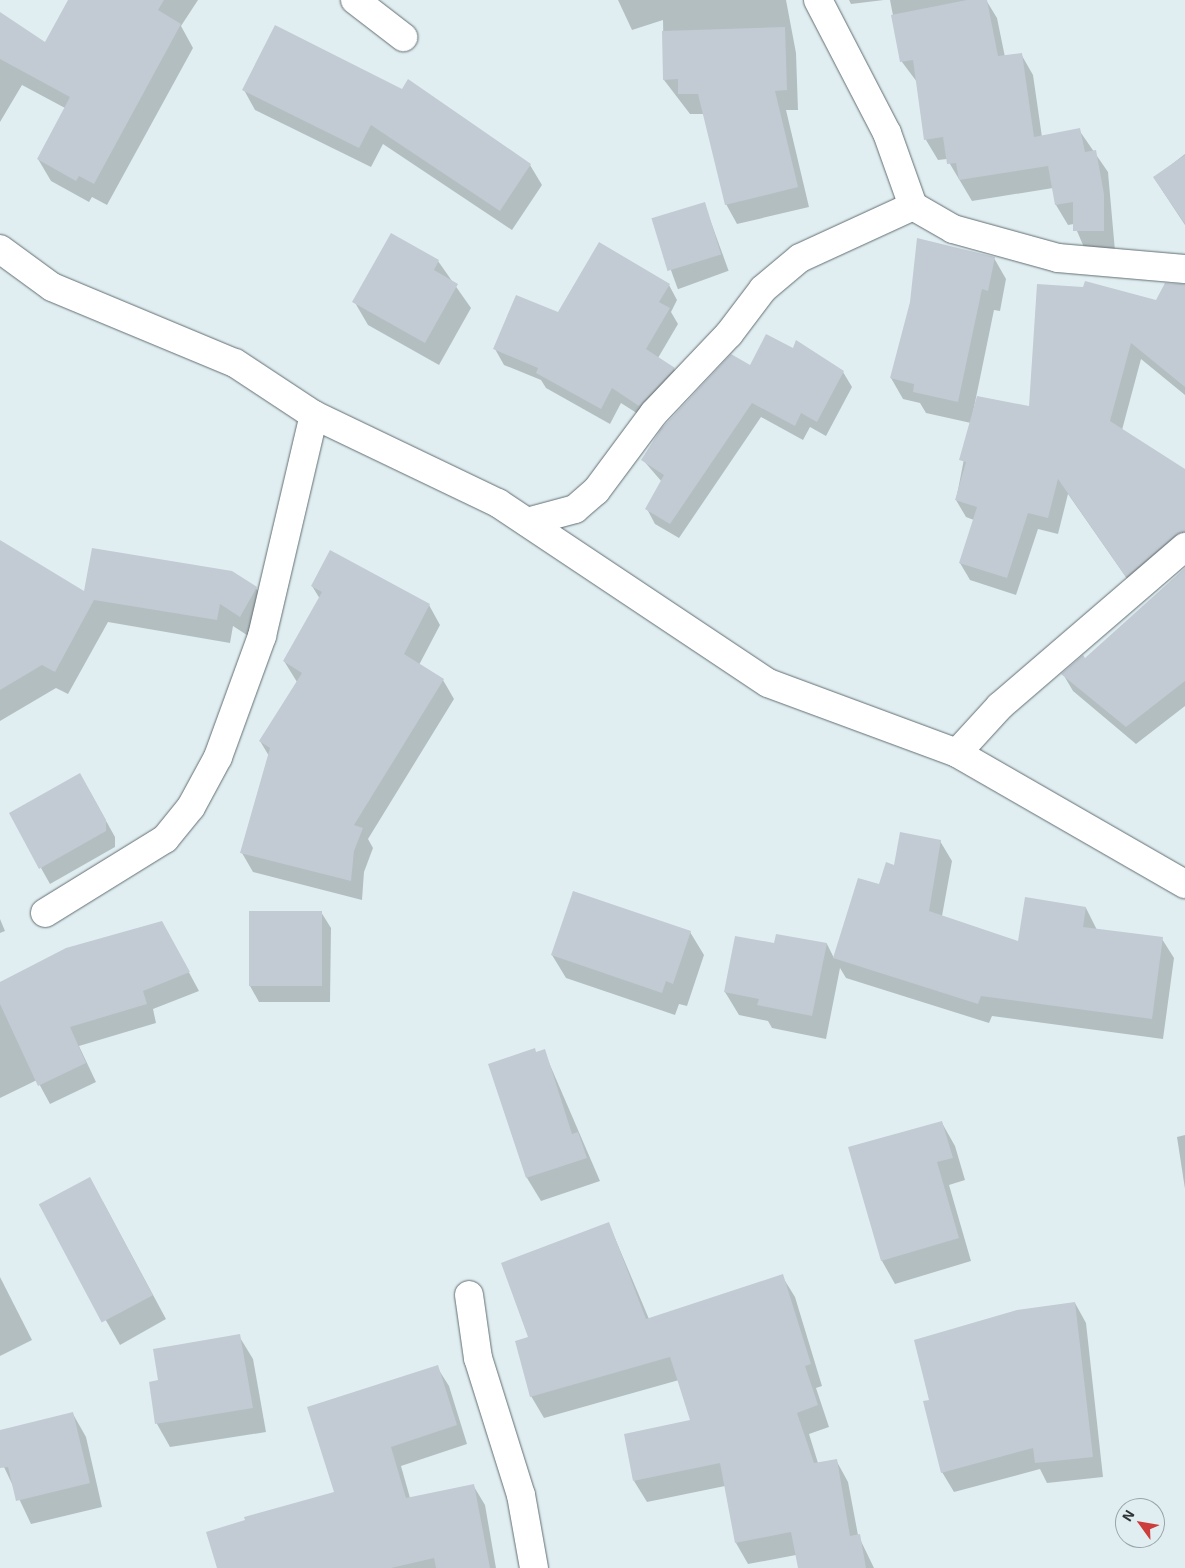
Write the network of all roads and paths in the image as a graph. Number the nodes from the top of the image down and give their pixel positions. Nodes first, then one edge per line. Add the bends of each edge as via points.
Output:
1 (355, 0) edge
2 (818, 0) edge
3 (403, 36) dead end
4 (913, 206) junction
5 (0, 249) edge
6 (1185, 269) edge
7 (314, 415) junction
8 (527, 522) junction
9 (1185, 547) edge
10 (957, 753) junction
11 (1185, 884) edge
12 (45, 913) dead end
13 (469, 1295) dead end
14 (534, 1568) edge

1 - 3 street
2 - 4 street via 887,133
4 - 6 street via 953,229 1058,258
4 - 8 street via 800,258 762,289 729,334 654,414 596,491 575,509
5 - 7 street via 52,287 235,363
7 - 8 street via 498,503
7 - 12 street via 262,636 218,757 191,807 165,839
8 - 10 street via 768,683
9 - 10 street via 1000,706
10 - 11 street
13 - 14 street via 478,1358 521,1495

